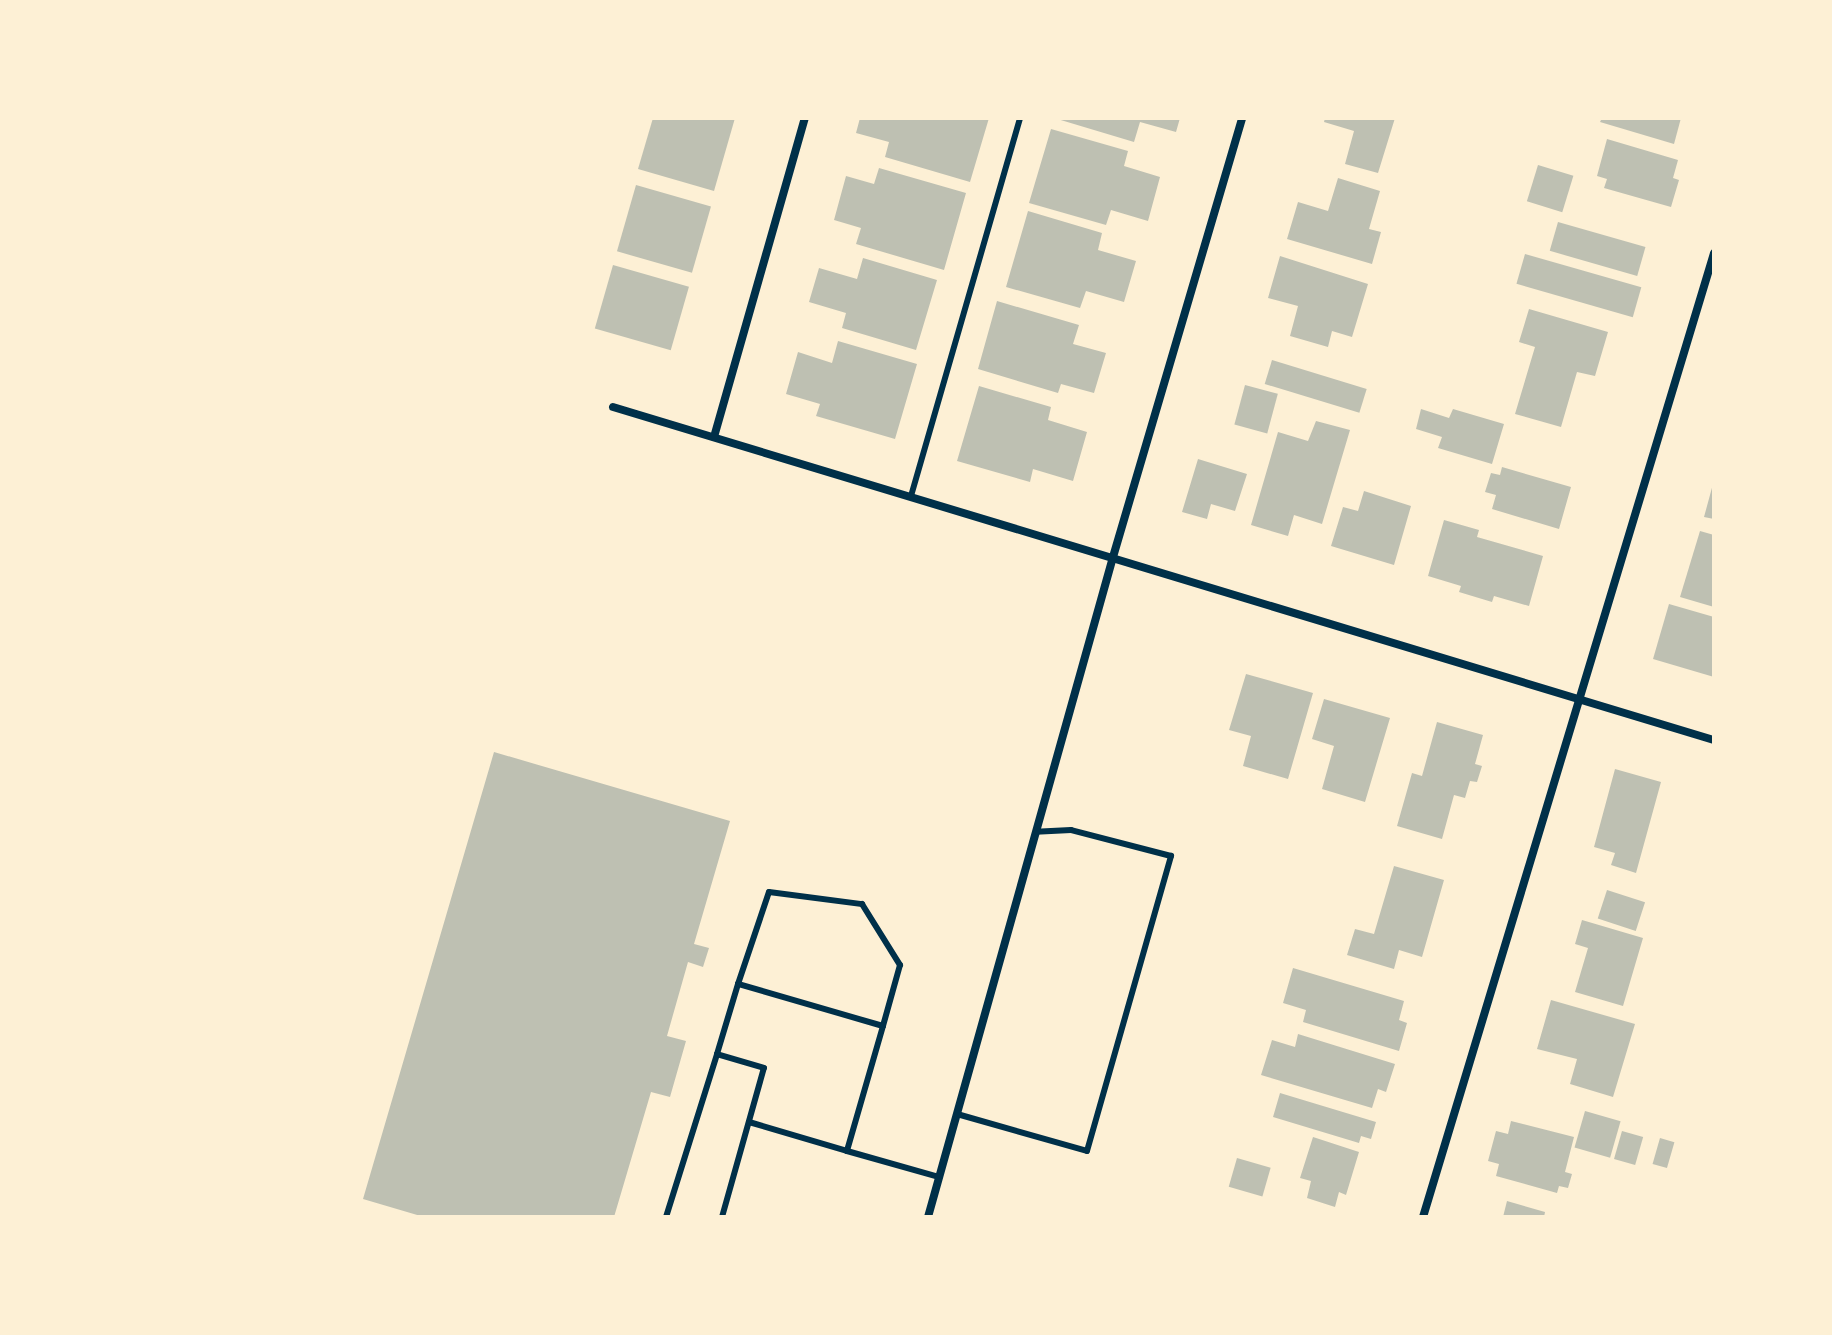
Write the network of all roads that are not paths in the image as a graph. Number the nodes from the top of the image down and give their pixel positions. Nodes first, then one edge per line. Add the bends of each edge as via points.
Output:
1 (805, 118) edge
2 (1020, 118) edge
3 (1242, 118) edge
4 (1714, 253) edge
5 (613, 407) dead end
6 (714, 437) junction
7 (911, 496) junction
8 (1113, 557) junction
9 (1579, 699) junction
10 (1714, 740) edge
11 (1036, 832) junction
12 (738, 984) junction
13 (883, 1026) junction
14 (717, 1054) junction
15 (957, 1114) junction
16 (749, 1122) junction
17 (847, 1151) junction
18 (939, 1177) junction
19 (666, 1217) edge
20 (722, 1217) edge
21 (928, 1217) edge
22 (1423, 1217) edge

1 - 6 street
2 - 7 lane
3 - 8 street
4 - 9 street
5 - 6 street
6 - 7 street
7 - 8 street
8 - 9 street
8 - 11 street
9 - 10 street
9 - 22 street
11 - 15 street
11 - 15 lane via 1071,830 1171,856 1087,1151
12 - 13 lane
12 - 13 lane via 769,892 862,904 900,965
12 - 14 lane
13 - 17 lane
14 - 16 lane via 764,1068
14 - 19 lane
15 - 18 street
16 - 17 lane
16 - 20 lane
17 - 18 lane
18 - 21 street

